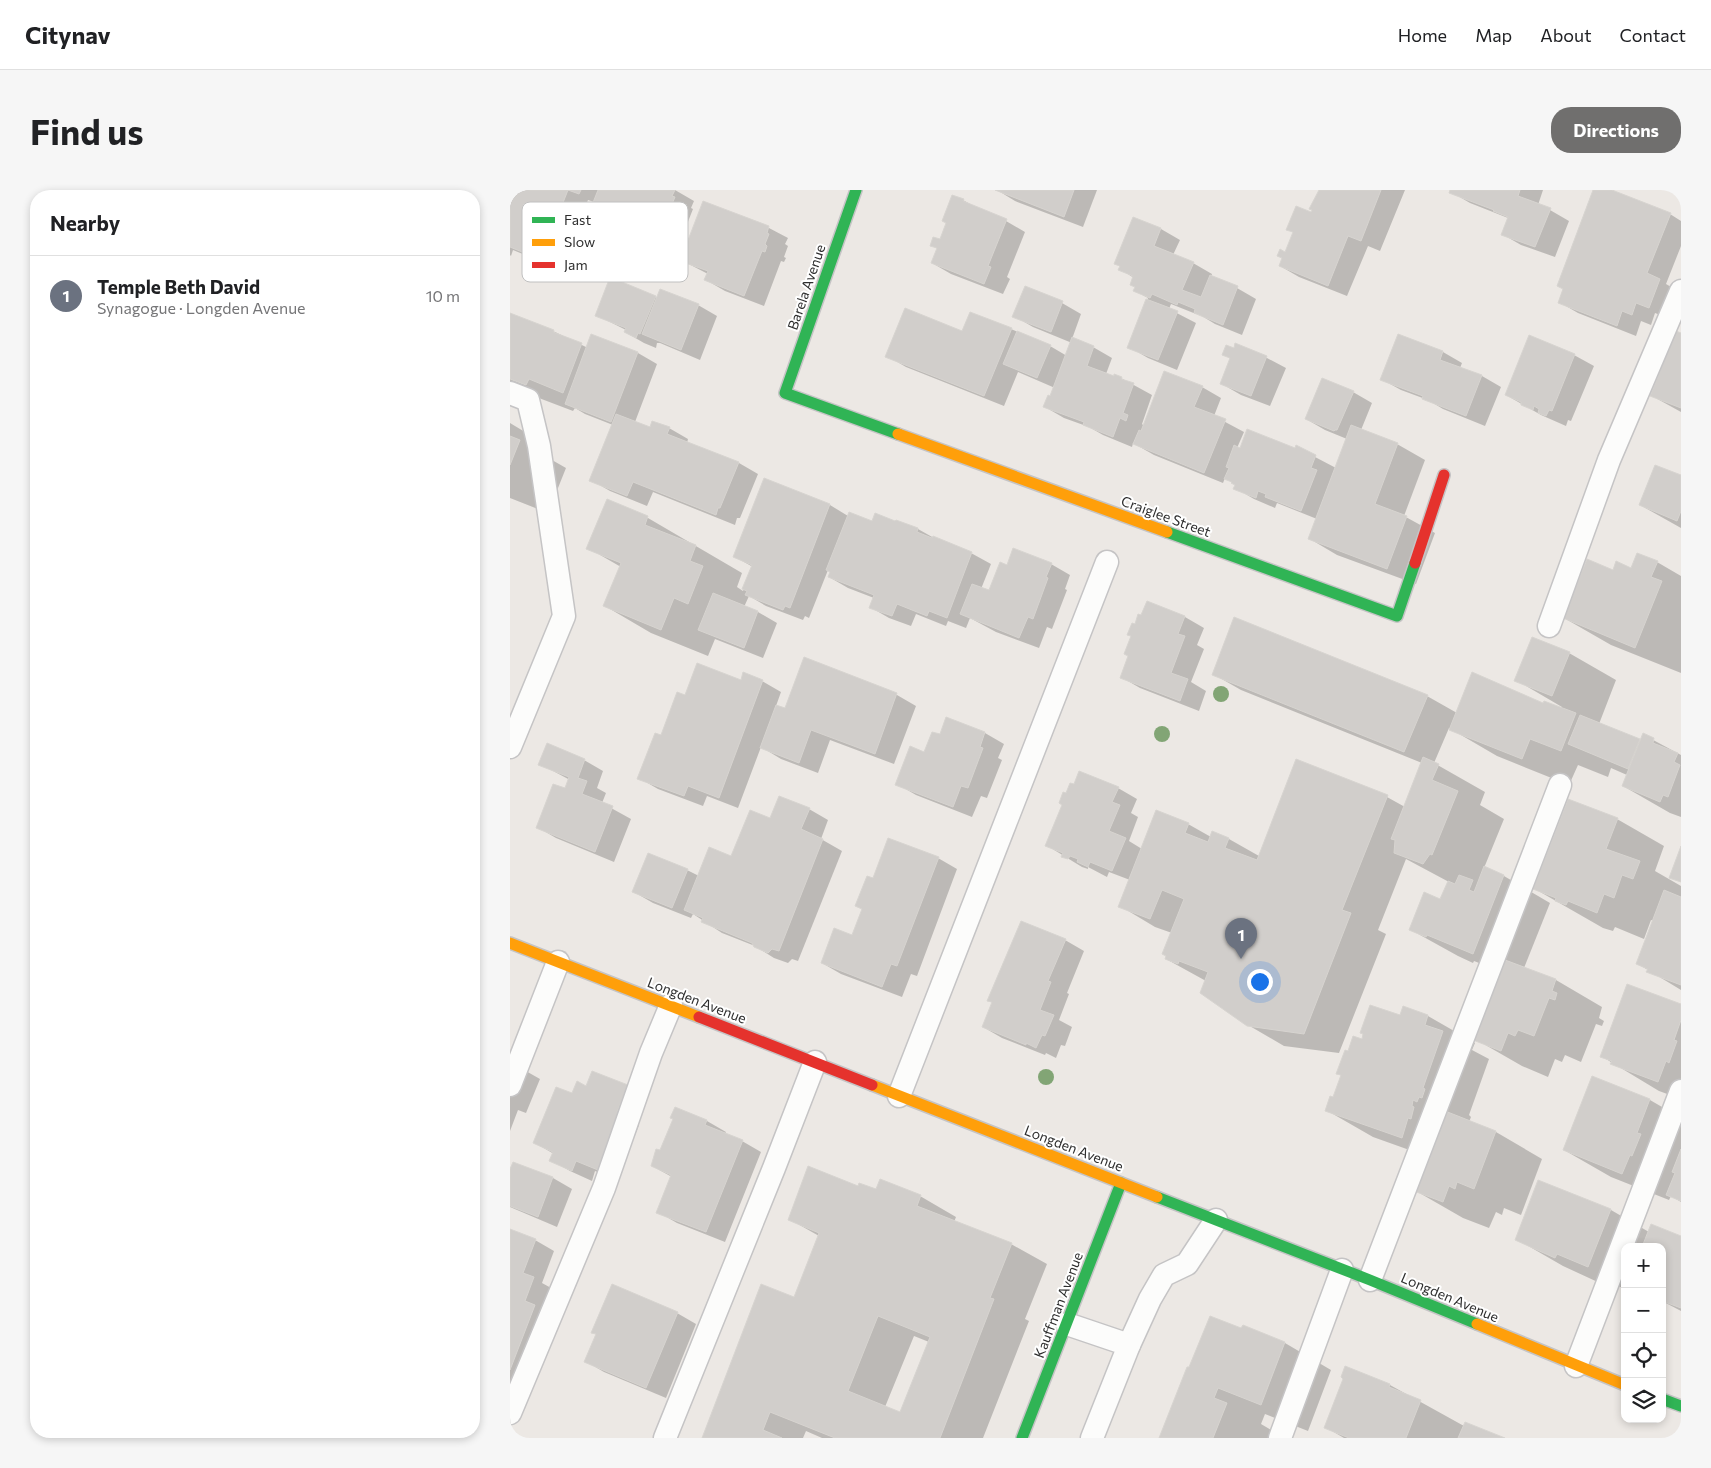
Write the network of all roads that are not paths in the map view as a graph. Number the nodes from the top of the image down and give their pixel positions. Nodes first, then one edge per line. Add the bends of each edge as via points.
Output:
1 (856, 190) edge
2 (1681, 291) edge
3 (510, 393) edge
4 (785, 393) joint
5 (1444, 475) dead end
6 (1107, 562) dead end
7 (1549, 626) dead end
8 (510, 747) edge
9 (1560, 785) dead end
10 (510, 943) edge
11 (558, 962) junction
12 (670, 1005) junction
13 (815, 1062) junction
14 (510, 1084) edge
15 (1681, 1091) edge
16 (899, 1096) junction
17 (1121, 1183) junction
18 (1216, 1220) junction
19 (1342, 1270) junction
20 (1370, 1280) junction
21 (1067, 1324) junction
22 (1129, 1345) junction
23 (1576, 1366) junction
24 (1621, 1383) edge
25 (1666, 1400) edge
26 (1681, 1406) edge
27 (510, 1413) edge
28 (665, 1438) edge
29 (1022, 1438) edge
30 (1092, 1438) edge
31 (1280, 1438) edge

1 - 4 street, Barela Avenue
2 - 7 lane via 1580,536
3 - 8 lane via 528,400 539,446 564,616
4 - 5 street, Craiglee Street via 1397,616
6 - 16 lane
9 - 20 lane
10 - 11 street, Longden Avenue
11 - 12 street, Longden Avenue
11 - 14 lane
12 - 13 street, Longden Avenue
12 - 27 lane via 585,1235
13 - 16 street, Longden Avenue
13 - 28 lane
15 - 23 lane
16 - 17 street, Longden Avenue
17 - 18 street, Longden Avenue
17 - 21 street, Kauffman Avenue
18 - 19 street, Longden Avenue
18 - 22 lane via 1187,1264 1164,1275
19 - 20 street, Longden Avenue
19 - 31 lane
20 - 23 street, Longden Avenue
21 - 22 lane
21 - 29 street, Kauffman Avenue
22 - 30 lane
23 - 24 street, Longden Avenue
25 - 26 street

